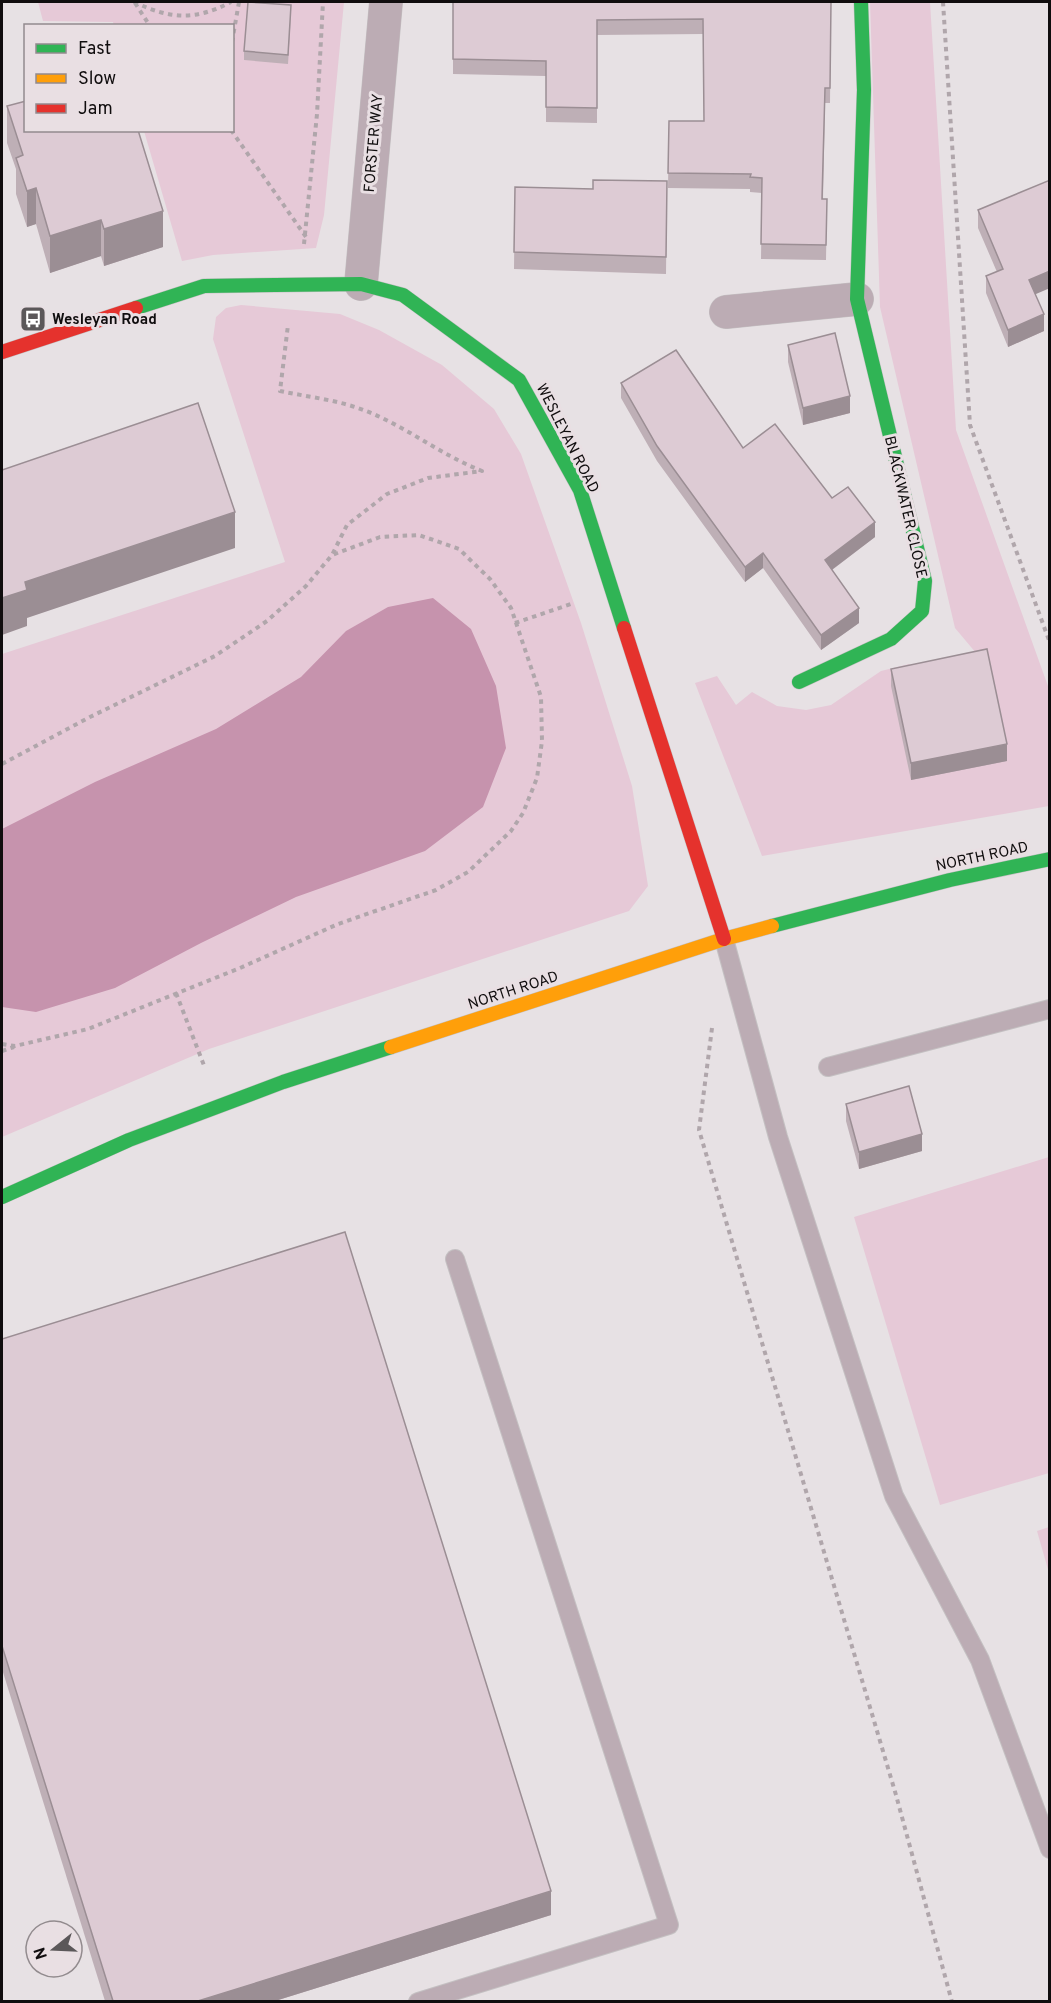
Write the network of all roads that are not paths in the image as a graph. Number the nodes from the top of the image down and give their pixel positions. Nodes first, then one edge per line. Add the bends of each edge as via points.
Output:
1 (386, 2) edge
2 (861, 2) edge
3 (361, 284) junction
4 (856, 299) junction
5 (726, 312) dead end
6 (2, 352) edge
7 (799, 682) dead end
8 (1050, 859) edge
9 (724, 939) junction
10 (1050, 1009) edge
11 (828, 1067) dead end
12 (2, 1197) edge
13 (454, 1259) dead end
14 (1050, 1849) edge
15 (418, 2001) edge

1 - 3 street, FORSTER WAY
2 - 4 street, BLACKWATER CLOSE via 864,90
3 - 6 street, WESLEYAN ROAD via 204,286
3 - 9 street, WESLEYAN ROAD via 403,295 519,380 580,490
4 - 5 street
4 - 7 street, BLACKWATER CLOSE via 925,581 922,611 891,639
8 - 9 street, NORTH ROAD via 950,880
9 - 12 street, NORTH ROAD via 219,1106 129,1140
9 - 14 lane via 778,1137 894,1496 980,1660
10 - 11 lane
13 - 15 lane via 669,1925

